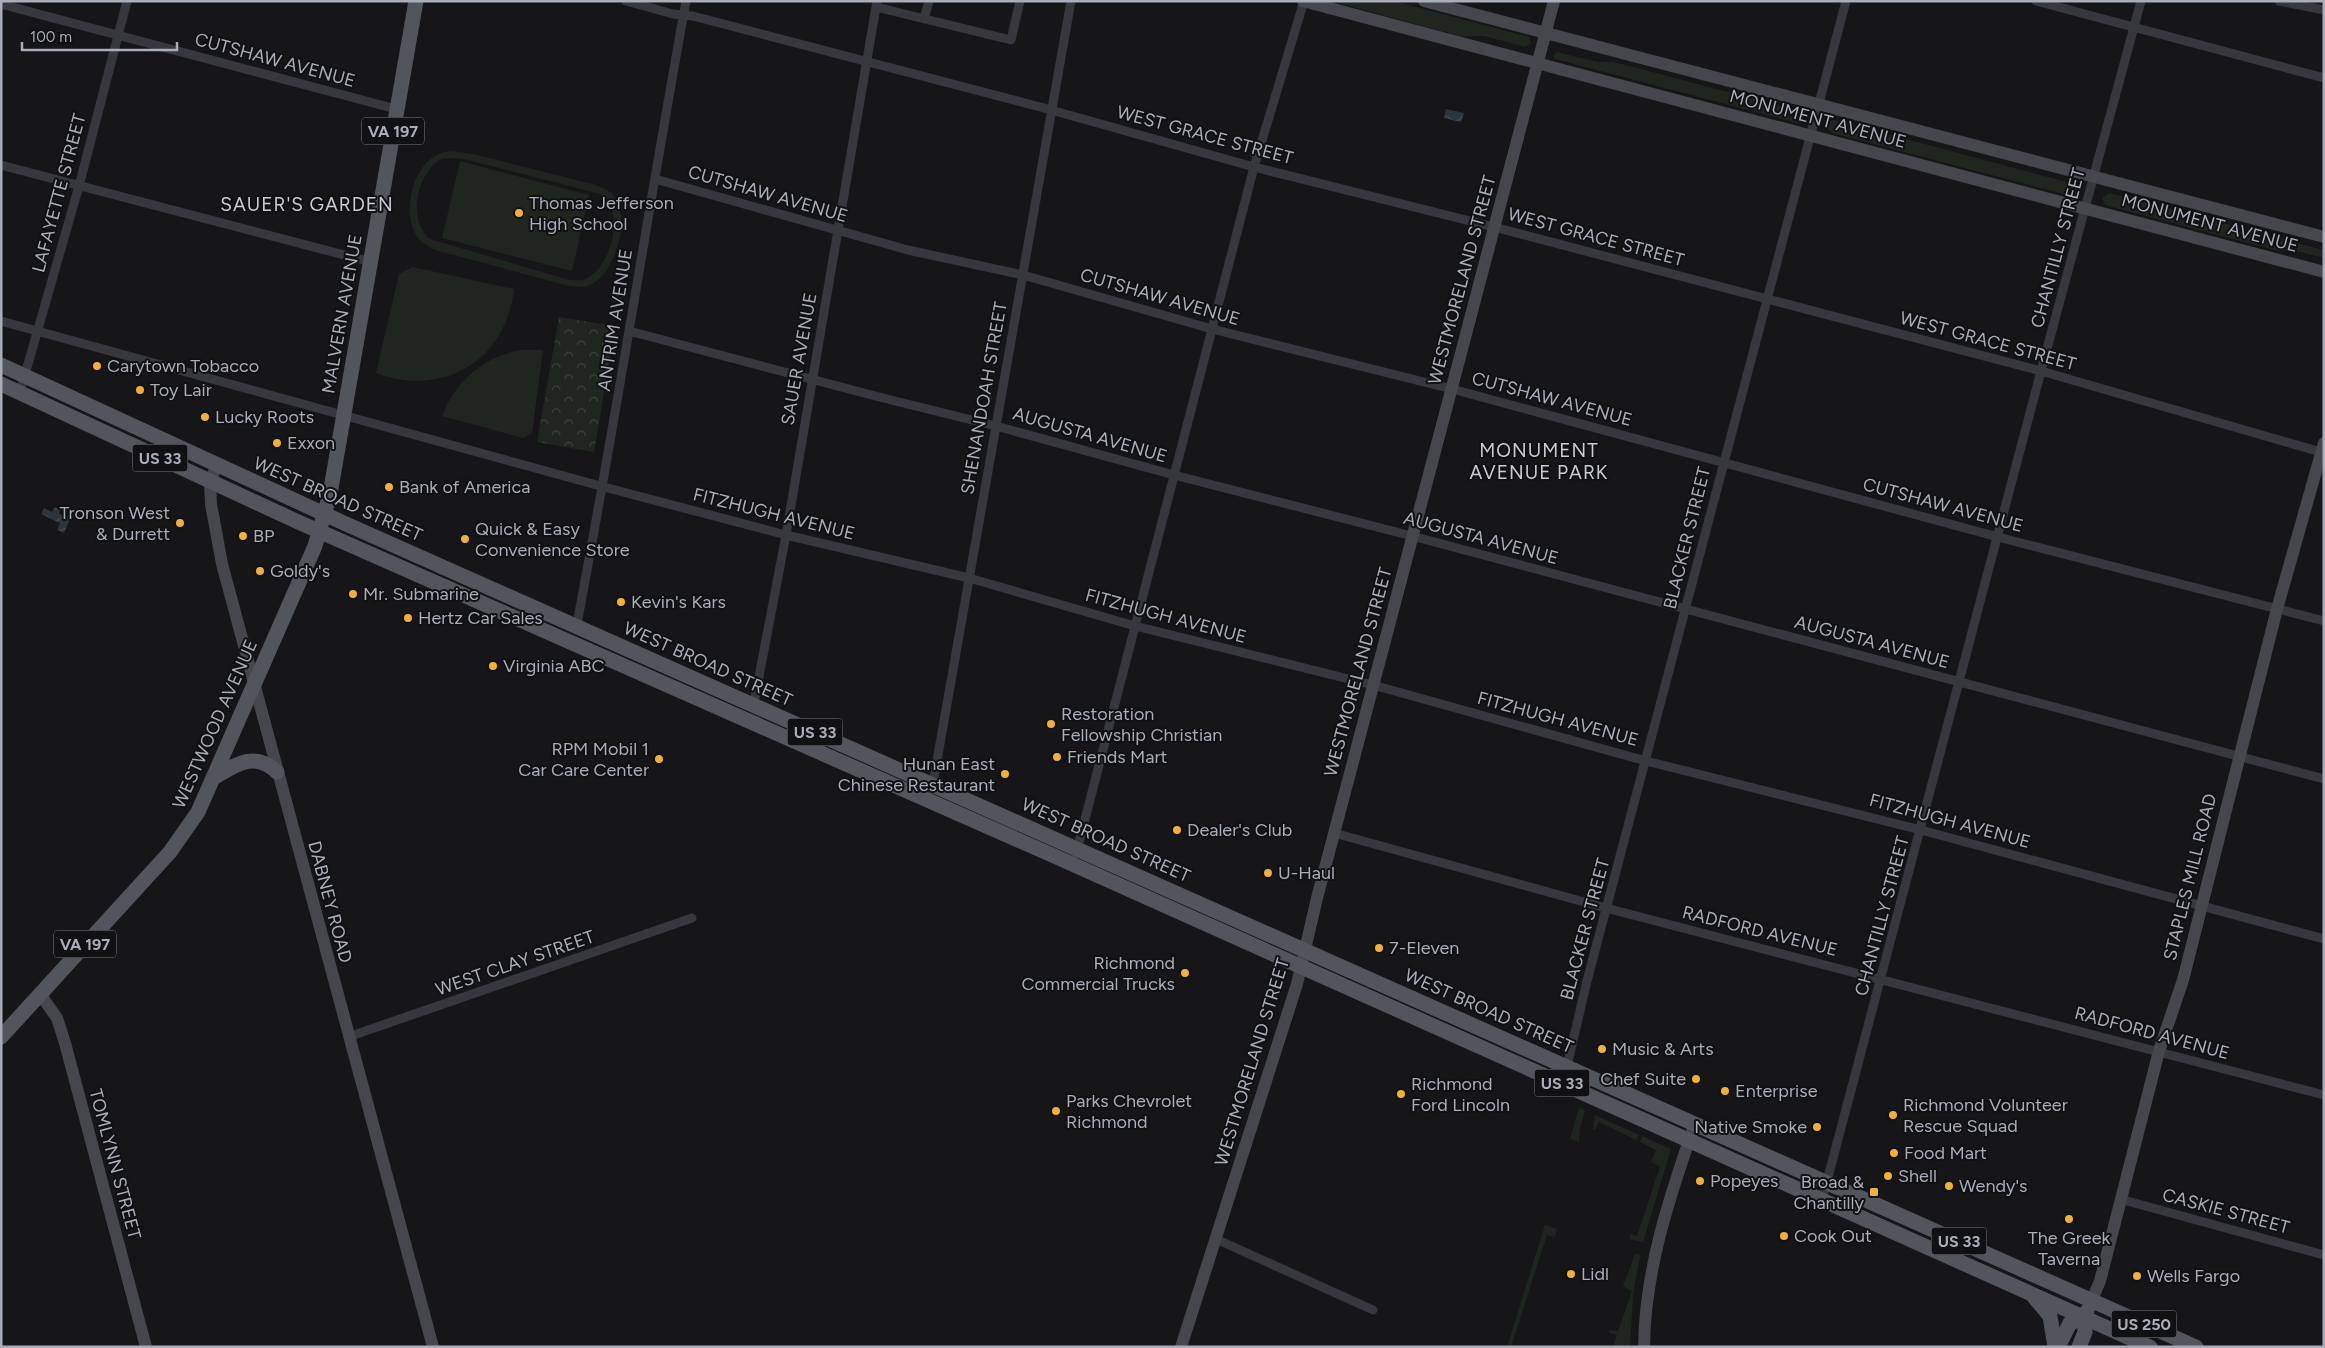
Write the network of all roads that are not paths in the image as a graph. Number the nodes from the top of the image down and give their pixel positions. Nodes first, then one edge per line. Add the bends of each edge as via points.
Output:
1 (127, 1) edge
2 (416, 1) edge
3 (626, 1) edge
4 (686, 1) edge
5 (929, 1) edge
6 (1020, 1) edge
7 (1071, 1) edge
8 (1303, 1) edge
9 (1424, 1) edge
10 (1554, 1) edge
11 (1846, 1) edge
12 (2036, 1) edge
13 (2142, 1) edge
14 (2279, 1) edge
15 (1, 4) edge
16 (877, 4) edge
17 (2324, 10) edge
18 (683, 15) junction
19 (924, 19) junction
20 (2134, 27) junction
21 (1546, 33) junction
22 (118, 35) junction
23 (867, 62) junction
24 (1538, 63) junction
25 (2324, 78) edge
26 (1818, 105) junction
27 (396, 109) junction
28 (1052, 110) junction
29 (1810, 135) junction
30 (1, 165) edge
31 (1254, 167) junction
32 (2094, 178) junction
33 (655, 179) junction
34 (79, 186) junction
35 (2086, 208) junction
36 (1494, 227) junction
37 (837, 231) junction
38 (2324, 237) edge
39 (371, 262) junction
40 (2324, 272) edge
41 (1023, 275) junction
42 (1769, 300) junction
43 (1, 321) edge
44 (1212, 329) junction
45 (629, 331) junction
46 (38, 332) junction
47 (1, 365) edge
48 (2041, 371) junction
49 (25, 376) junction
50 (812, 379) junction
51 (1, 384) edge
52 (1452, 389) junction
53 (20, 392) junction
54 (344, 414) junction
55 (996, 426) junction
56 (2323, 449) edge
57 (1723, 463) junction
58 (217, 465) junction
59 (1174, 475) junction
60 (210, 481) junction
61 (604, 487) junction
62 (325, 515) junction
63 (320, 531) junction
64 (786, 535) junction
65 (1412, 536) junction
66 (1998, 536) junction
67 (969, 578) junction
68 (1685, 609) junction
69 (2278, 609) junction
70 (2324, 621) edge
71 (577, 626) junction
72 (1135, 626) junction
73 (573, 643) junction
74 (1958, 682) junction
75 (254, 685) junction
76 (1373, 686) junction
77 (754, 704) junction
78 (750, 722) junction
79 (2240, 757) junction
80 (1646, 760) junction
81 (277, 772) junction
82 (215, 777) junction
83 (2324, 779) edge
84 (933, 784) junction
85 (930, 801) junction
86 (1921, 830) junction
87 (1334, 833) junction
88 (1078, 848) junction
89 (1073, 864) junction
90 (2201, 905) junction
91 (1606, 908) junction
92 (692, 918) dead end
93 (2324, 939) edge
94 (1304, 949) junction
95 (1301, 966) junction
96 (1882, 978) junction
97 (40, 994) junction
98 (1, 1037) edge
99 (348, 1037) junction
100 (2159, 1051) junction
101 (1567, 1065) junction
102 (1563, 1083) junction
103 (2324, 1095) edge
104 (1695, 1123) junction
105 (1689, 1140) junction
106 (1827, 1182) junction
107 (2120, 1199) junction
108 (1822, 1200) junction
109 (1216, 1239) junction
110 (2324, 1255) edge
111 (2029, 1292) junction
112 (2092, 1300) junction
113 (1373, 1310) dead end
114 (2084, 1317) junction
115 (146, 1347) edge
116 (433, 1347) edge
117 (1181, 1347) edge
118 (1644, 1347) edge
119 (2056, 1347) edge
120 (2079, 1347) edge
121 (2150, 1347) edge
122 (2196, 1347) edge

1 - 22 street, LAFAYETTE STREET
2 - 27 main road, MALVERN AVENUE / VA 197
3 - 18 street, WEST GRACE STREET
4 - 18 street, ANTRIM AVENUE
5 - 19 street
6 - 19 street via 1011,40
7 - 28 street, SHENANDOAH STREET
8 - 24 street, MONUMENT AVENUE
8 - 31 street
9 - 21 street, MONUMENT AVENUE
10 - 21 street, WESTMORELAND STREET
11 - 26 street, BLACKER STREET
12 - 20 street
13 - 20 street, CHANTILLY STREET
14 - 17 street
15 - 22 street, CUTSHAW AVENUE
16 - 19 street
16 - 23 street, SAUER AVENUE
18 - 23 street, WEST GRACE STREET
18 - 33 street, ANTRIM AVENUE
20 - 25 street
20 - 32 street, CHANTILLY STREET
21 - 24 street, WESTMORELAND STREET
21 - 26 street, MONUMENT AVENUE
22 - 27 street, CUTSHAW AVENUE
22 - 34 street, LAFAYETTE STREET
23 - 28 street, WEST GRACE STREET
23 - 37 street, SAUER AVENUE
24 - 29 street, MONUMENT AVENUE
24 - 36 street, WESTMORELAND STREET
26 - 29 street, BLACKER STREET
26 - 32 street, MONUMENT AVENUE
27 - 39 main road, MALVERN AVENUE / VA 197
28 - 31 street, WEST GRACE STREET
28 - 41 street, SHENANDOAH STREET
29 - 35 street, MONUMENT AVENUE
29 - 42 street, BLACKER STREET
30 - 34 street
31 - 36 street, WEST GRACE STREET
31 - 44 street
32 - 35 street, CHANTILLY STREET
32 - 38 street, MONUMENT AVENUE
33 - 37 street, CUTSHAW AVENUE
33 - 45 street, ANTRIM AVENUE
34 - 39 street
34 - 46 street, LAFAYETTE STREET
35 - 40 street, MONUMENT AVENUE
35 - 48 street, CHANTILLY STREET
36 - 42 street, WEST GRACE STREET
36 - 52 street, WESTMORELAND STREET
37 - 41 street, CUTSHAW AVENUE
37 - 50 street, SAUER AVENUE
39 - 54 main road, MALVERN AVENUE / VA 197
41 - 44 street, CUTSHAW AVENUE
41 - 55 street, SHENANDOAH STREET
42 - 48 street, WEST GRACE STREET
42 - 57 street, BLACKER STREET
43 - 46 street, FITZHUGH AVENUE
44 - 52 street, CUTSHAW AVENUE
44 - 59 street
45 - 50 street, AUGUSTA AVENUE
45 - 61 street, ANTRIM AVENUE
46 - 49 street, LAFAYETTE STREET
46 - 54 street, FITZHUGH AVENUE
47 - 49 main road, WEST BROAD STREET / US 33
48 - 56 street, WEST GRACE STREET
48 - 66 street, CHANTILLY STREET
49 - 53 street, LAFAYETTE STREET
49 - 58 main road, WEST BROAD STREET / US 33
50 - 55 street, AUGUSTA AVENUE
50 - 64 street, SAUER AVENUE
51 - 53 main road, WEST BROAD STREET / US 33
52 - 57 street, CUTSHAW AVENUE
52 - 65 street, WESTMORELAND STREET
53 - 60 main road, WEST BROAD STREET / US 33
54 - 61 street, FITZHUGH AVENUE
54 - 62 main road, MALVERN AVENUE / VA 197
55 - 59 street, AUGUSTA AVENUE
55 - 67 street, SHENANDOAH STREET
56 - 69 street, STAPLES MILL ROAD
57 - 66 street, CUTSHAW AVENUE
57 - 68 street, BLACKER STREET
58 - 60 street, DABNEY ROAD
58 - 62 main road, WEST BROAD STREET / US 33
59 - 65 street, AUGUSTA AVENUE
59 - 72 street
60 - 63 main road, WEST BROAD STREET / US 33
60 - 75 street, DABNEY ROAD via 222,564
61 - 64 street, FITZHUGH AVENUE
61 - 71 street, ANTRIM AVENUE
62 - 63 main road, WESTWOOD AVENUE / VA 197
62 - 71 main road, WEST BROAD STREET / US 33
63 - 73 main road, WEST BROAD STREET / US 33
63 - 75 main road, WESTWOOD AVENUE / VA 197
64 - 67 street, FITZHUGH AVENUE
64 - 77 street, SAUER AVENUE
65 - 68 street, AUGUSTA AVENUE
65 - 76 street, WESTMORELAND STREET
66 - 69 street, CUTSHAW AVENUE
66 - 74 street, CHANTILLY STREET
67 - 72 street, FITZHUGH AVENUE
67 - 84 street, SHENANDOAH STREET
68 - 74 street, AUGUSTA AVENUE
68 - 80 street, BLACKER STREET
69 - 70 street, CUTSHAW AVENUE
69 - 79 street, STAPLES MILL ROAD
71 - 73 street, ANTRIM AVENUE
71 - 77 main road, WEST BROAD STREET / US 33
72 - 76 street, FITZHUGH AVENUE
72 - 88 street
73 - 78 main road, WEST BROAD STREET / US 33
74 - 79 street, AUGUSTA AVENUE
74 - 86 street, CHANTILLY STREET
75 - 81 street, DABNEY ROAD
75 - 82 main road, WESTWOOD AVENUE / VA 197
76 - 80 street, FITZHUGH AVENUE
76 - 87 street, WESTMORELAND STREET
77 - 78 street, SAUER AVENUE
77 - 84 main road, WEST BROAD STREET / US 33
78 - 85 main road, WEST BROAD STREET / US 33
79 - 83 street, AUGUSTA AVENUE
79 - 90 street, STAPLES MILL ROAD
80 - 86 street, FITZHUGH AVENUE
80 - 91 street, BLACKER STREET
81 - 82 main road via 268,763 250,761
81 - 99 street, DABNEY ROAD
82 - 97 main road, WESTWOOD AVENUE / VA 197 via 180,840
84 - 85 street, SHENANDOAH STREET
84 - 88 main road, WEST BROAD STREET / US 33
85 - 89 main road, WEST BROAD STREET / US 33
86 - 90 street, FITZHUGH AVENUE
86 - 96 street, CHANTILLY STREET
87 - 91 street, RADFORD AVENUE
87 - 94 street, WESTMORELAND STREET
88 - 89 street
88 - 94 main road, WEST BROAD STREET / US 33
89 - 95 main road, WEST BROAD STREET / US 33
90 - 93 street, FITZHUGH AVENUE
90 - 100 street, STAPLES MILL ROAD via 2183,980
91 - 96 street, RADFORD AVENUE
91 - 101 street, BLACKER STREET
92 - 99 street, WEST CLAY STREET
94 - 95 street, WESTMORELAND STREET
94 - 101 main road, WEST BROAD STREET / US 33
95 - 102 main road, WEST BROAD STREET / US 33
95 - 109 street, WESTMORELAND STREET
96 - 100 street, RADFORD AVENUE
96 - 106 street, CHANTILLY STREET
97 - 98 main road, WESTWOOD AVENUE / VA 197
97 - 115 street, TOMLYNN STREET via 56,1018 65,1043
99 - 116 street, DABNEY ROAD
100 - 103 street, RADFORD AVENUE
100 - 107 street, STAPLES MILL ROAD
101 - 102 street, BLACKER STREET
101 - 104 main road, WEST BROAD STREET / US 33
102 - 105 main road, WEST BROAD STREET / US 33
104 - 105 street
104 - 106 main road, WEST BROAD STREET / US 33
105 - 108 main road, WEST BROAD STREET / US 33
105 - 118 street via 1656,1244
106 - 108 street, CHANTILLY STREET
106 - 112 main road, WEST BROAD STREET / US 33
107 - 110 street, CASKIE STREET
107 - 112 street, STAPLES MILL ROAD via 2100,1281
108 - 111 main road, WEST BROAD STREET / US 33
109 - 113 street
109 - 117 street, WESTMORELAND STREET
111 - 114 main road, WEST BROAD STREET / US 250
111 - 119 main road, US 33 via 2050,1316
112 - 114 main road, STAPLES MILL ROAD
112 - 122 main road, WEST BROAD STREET / US 250
114 - 119 main road, STAPLES MILL ROAD via 2070,1323
114 - 120 main road, STAPLES MILL ROAD via 2085,1332
114 - 121 main road, WEST BROAD STREET / US 250

